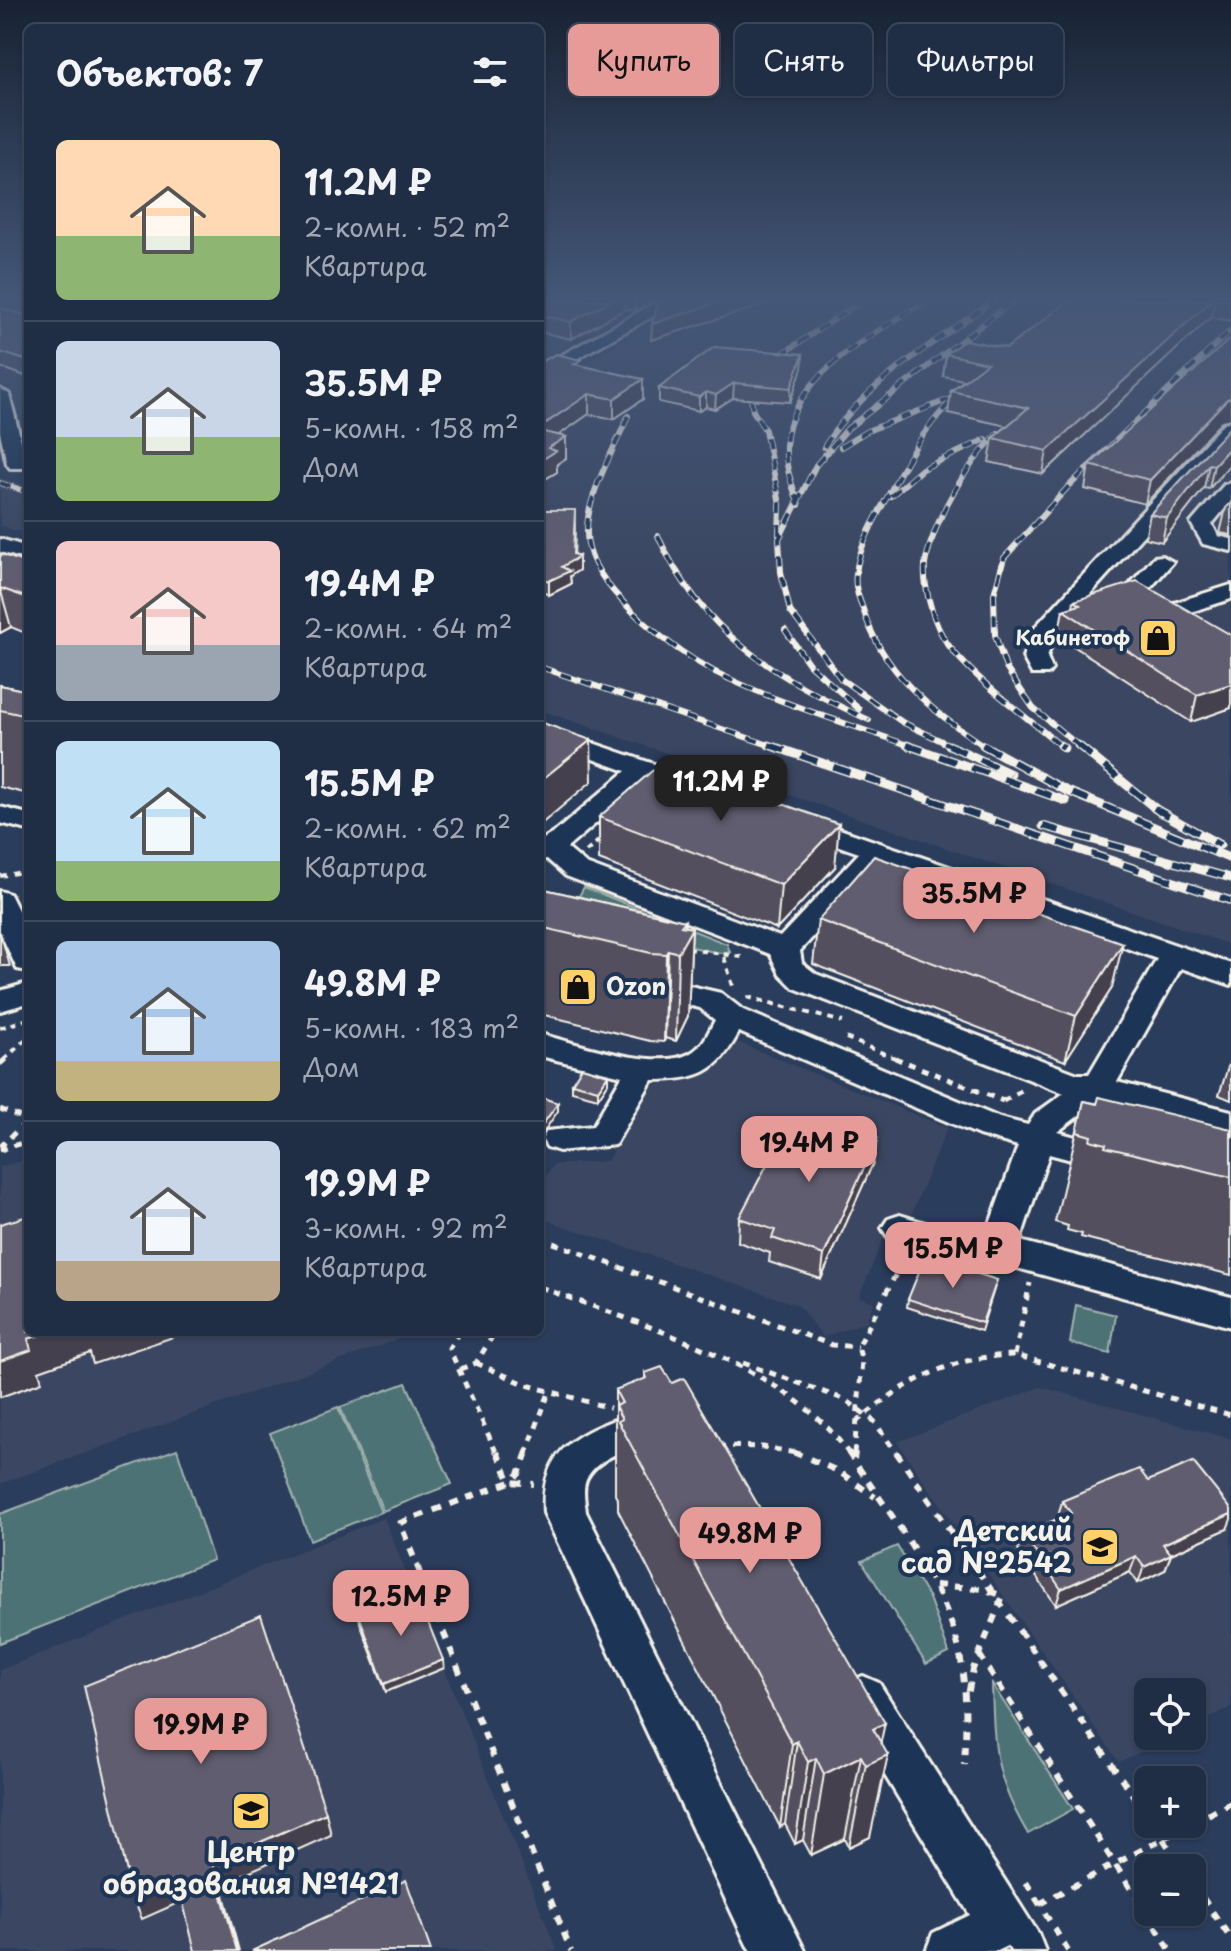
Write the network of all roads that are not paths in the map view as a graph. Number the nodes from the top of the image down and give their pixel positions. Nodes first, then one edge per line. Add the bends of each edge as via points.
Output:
1 (0, 394) edge
2 (1231, 427) edge
3 (18, 470) edge
4 (1231, 489) edge
5 (0, 545) edge
6 (1231, 545) edge
7 (24, 553) edge
8 (1162, 562) dead end
9 (1231, 592) edge
10 (1166, 613) junction
11 (1197, 630) edge
12 (1040, 669) dead end
13 (544, 733) edge
14 (644, 769) junction
15 (718, 795) edge
16 (0, 815) edge
17 (774, 815) edge
18 (24, 821) edge
19 (545, 850) edge
20 (876, 851) junction
21 (0, 900) edge
22 (24, 953) edge
23 (785, 953) junction
24 (1174, 955) junction
25 (1231, 975) edge
26 (617, 979) edge
27 (24, 994) edge
28 (0, 1001) edge
29 (732, 1017) junction
30 (544, 1046) edge
31 (641, 1071) junction
32 (1093, 1088) junction
33 (1231, 1123) edge
34 (559, 1139) dead end
35 (1037, 1139) junction
36 (1147, 1168) edge
37 (900, 1228) road end
38 (999, 1249) junction
39 (1231, 1312) edge
40 (707, 1447) edge
41 (839, 1659) edge
42 (1022, 1915) edge
43 (780, 1951) edge
44 (951, 1951) edge

1 - 3 street
2 - 12 street via 1044,631 1035,657
4 - 6 street via 1201,523 1210,540
5 - 7 street
8 - 10 street via 1134,594
9 - 10 street
10 - 11 street
13 - 14 street
14 - 15 street
14 - 19 street
16 - 18 street
17 - 20 street
19 - 23 street via 576,870
20 - 23 street
20 - 24 street
21 - 22 street
23 - 32 street via 791,969 805,981
24 - 25 street
24 - 32 street
26 - 29 street via 710,1000
27 - 28 street
29 - 31 street via 709,1057
29 - 35 street via 992,1112
30 - 31 street
31 - 34 street via 603,1137
32 - 33 street
32 - 35 street via 1047,1122
35 - 36 street
35 - 38 street
37 - 38 street via 961,1248
38 - 39 street
40 - 43 street via 693,1431 653,1423 580,1455 569,1466 562,1488 565,1513
41 - 42 street
42 - 44 street

